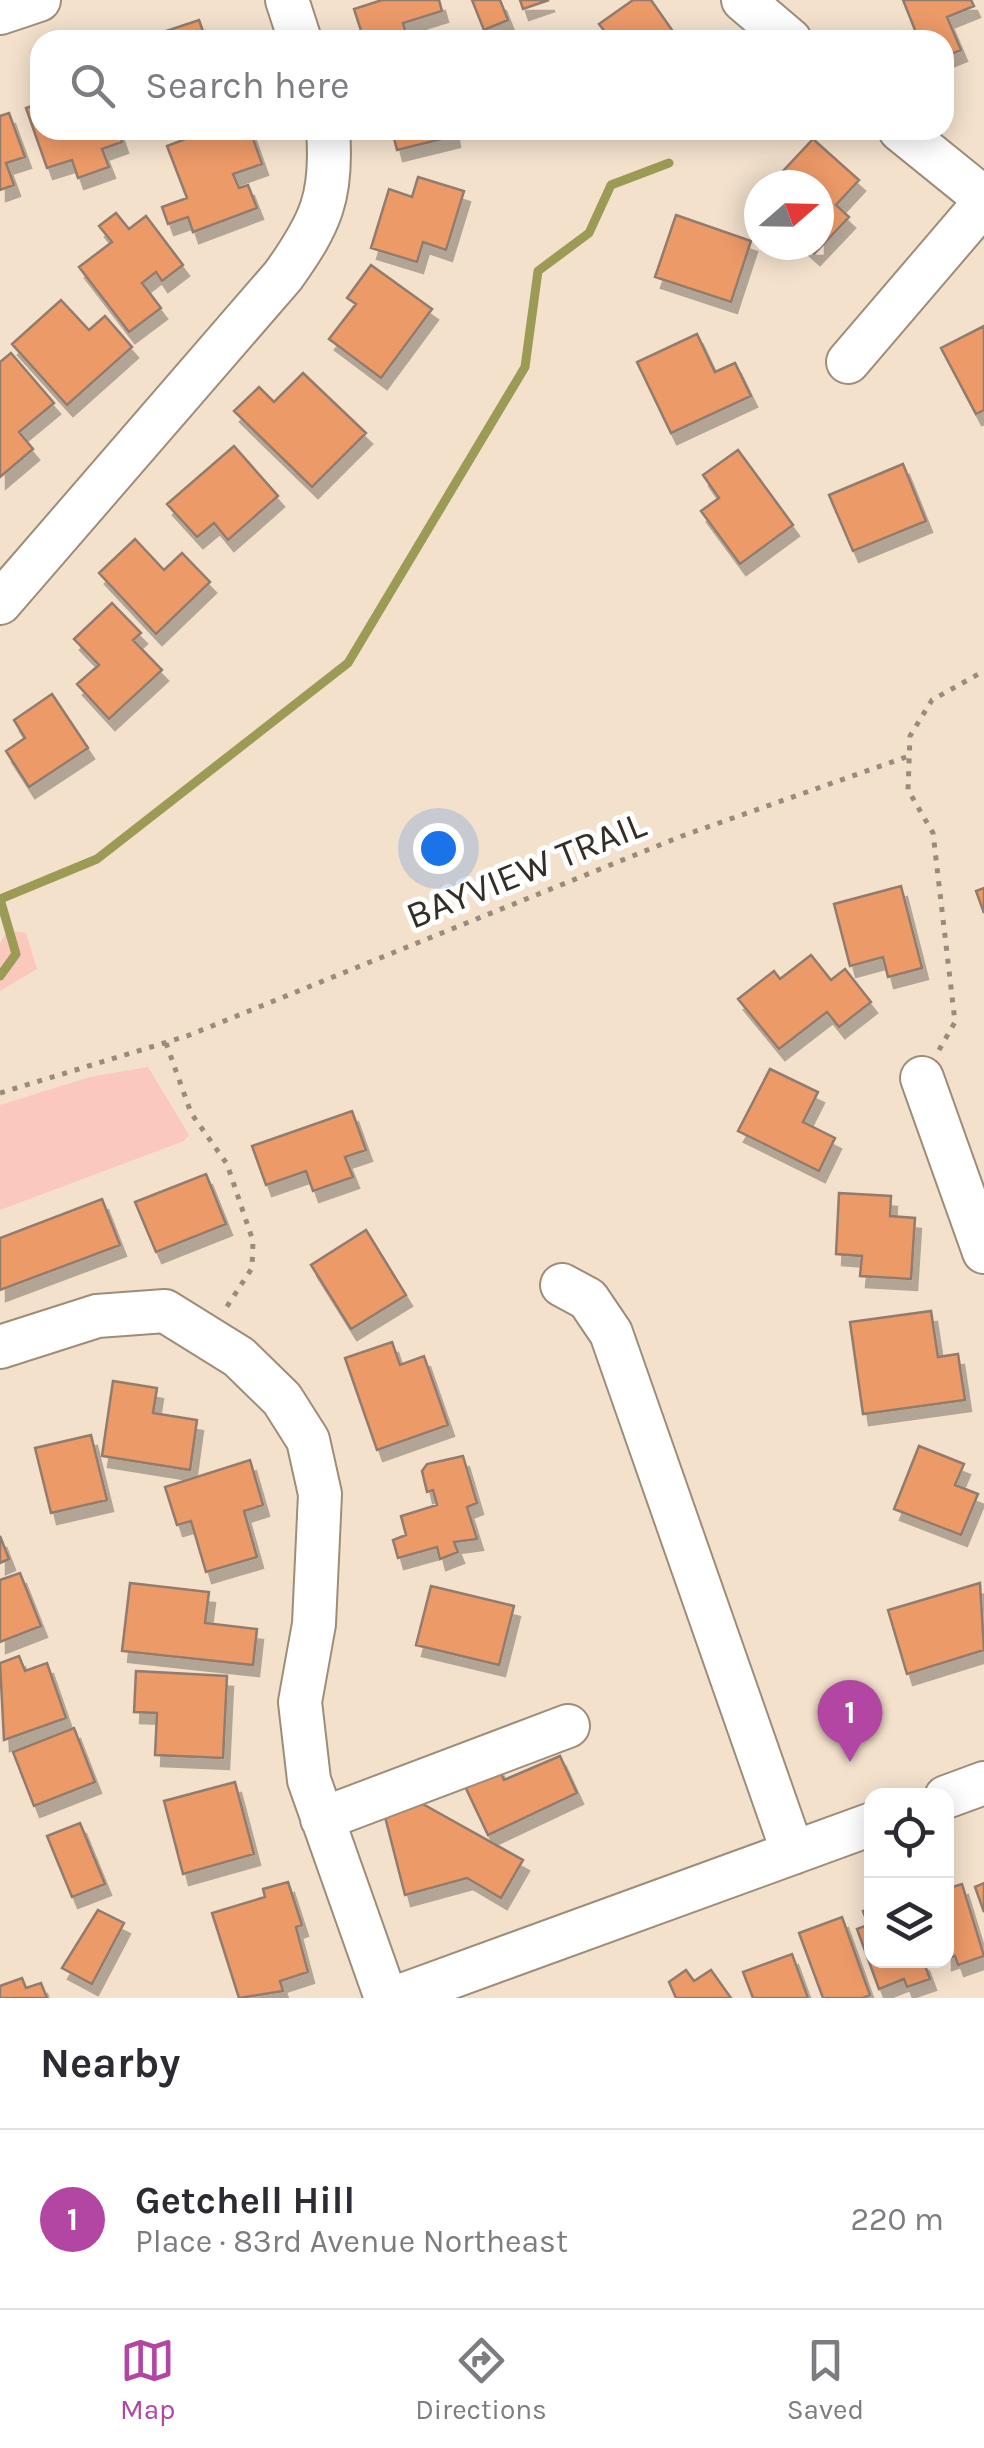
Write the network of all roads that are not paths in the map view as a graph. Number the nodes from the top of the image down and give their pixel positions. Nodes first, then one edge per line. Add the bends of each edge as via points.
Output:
1 (39, 0) edge
2 (287, 0) edge
3 (743, 0) edge
4 (0, 13) edge
5 (297, 30) edge
6 (778, 30) edge
7 (329, 140) edge
8 (912, 140) edge
9 (984, 201) edge
10 (848, 362) dead end
11 (0, 602) edge
12 (922, 1078) road end
13 (984, 1252) edge
14 (562, 1284) dead end
15 (0, 1347) edge
16 (568, 1726) dead end
17 (984, 1783) edge
18 (954, 1794) edge
19 (322, 1819) junction
20 (864, 1827) edge
21 (793, 1853) junction
22 (386, 1998) edge
23 (394, 1998) edge

1 - 4 street
2 - 5 street
3 - 6 street
7 - 11 street via 332,173 312,235 283,276
8 - 9 street
9 - 10 street
12 - 13 street
14 - 21 street via 588,1299 611,1334
15 - 19 street via 97,1316 164,1310 240,1357 282,1400 308,1440 320,1494 314,1624 300,1702 309,1780
16 - 19 street
17 - 18 street
19 - 22 street
20 - 21 street
21 - 23 street

